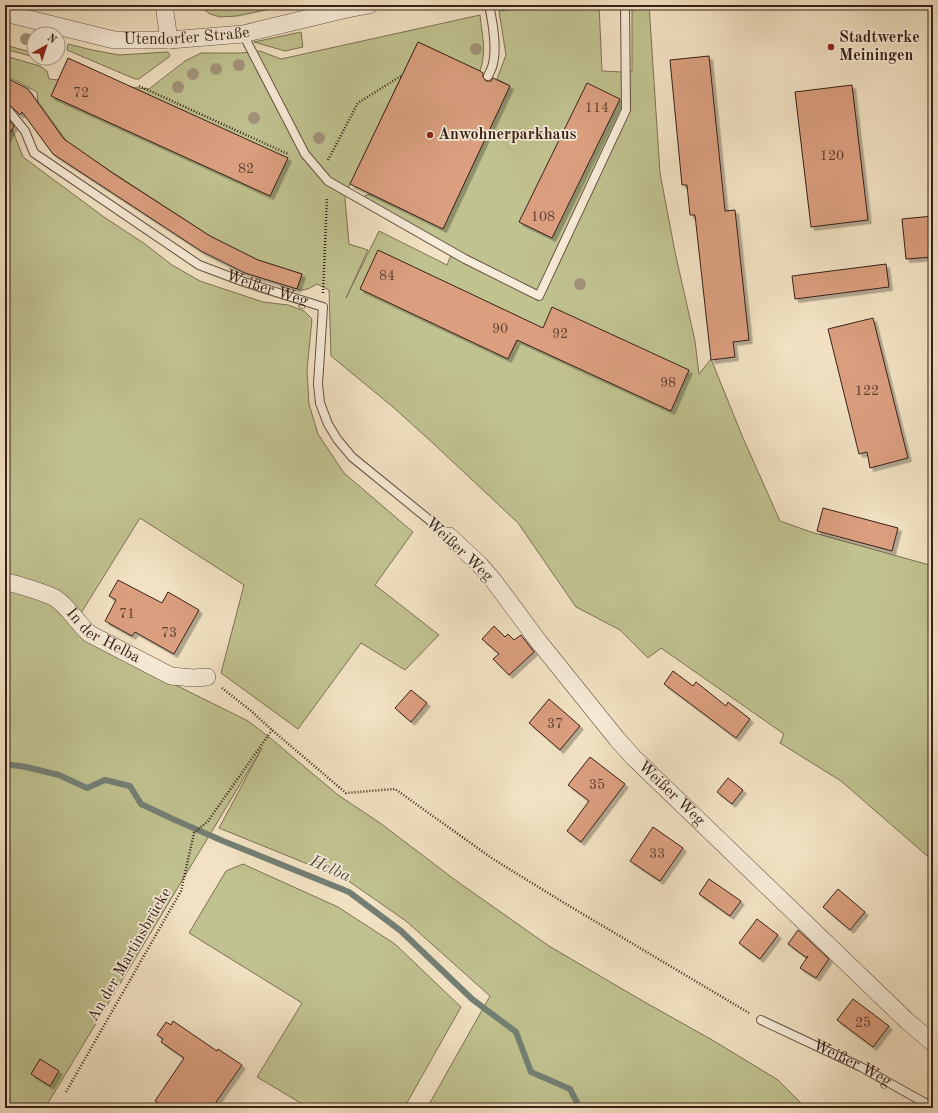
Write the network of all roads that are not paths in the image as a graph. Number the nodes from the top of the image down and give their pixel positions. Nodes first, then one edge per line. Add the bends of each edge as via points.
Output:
1 (164, 5) edge
2 (368, 5) edge
3 (489, 5) edge
4 (625, 5) edge
5 (347, 7) edge
6 (5, 13) edge
7 (243, 34) junction
8 (169, 40) junction
9 (488, 76) dead end
10 (5, 108) edge
11 (448, 536) joint
12 (5, 581) edge
13 (207, 677) road end
14 (761, 1020) road end
15 (933, 1043) edge
16 (933, 1107) edge

1 - 8 street
2 - 5 street, Utendorfer Straße
3 - 9 lane via 494,56
4 - 7 lane via 626,110 539,296 465,259 328,181 304,154
5 - 7 street, Utendorfer Straße
6 - 8 street, Utendorfer Straße via 114,40
7 - 8 street, Utendorfer Straße
10 - 11 lane, Weißer Weg via 25,131 34,153 199,264 244,282 323,307 318,384 320,403 328,424 352,456
11 - 15 street, Weißer Weg via 493,580 539,642 633,757 907,1021
12 - 13 street, In der Helba via 56,599 90,634 171,676
14 - 16 lane, Weißer Weg via 862,1067

